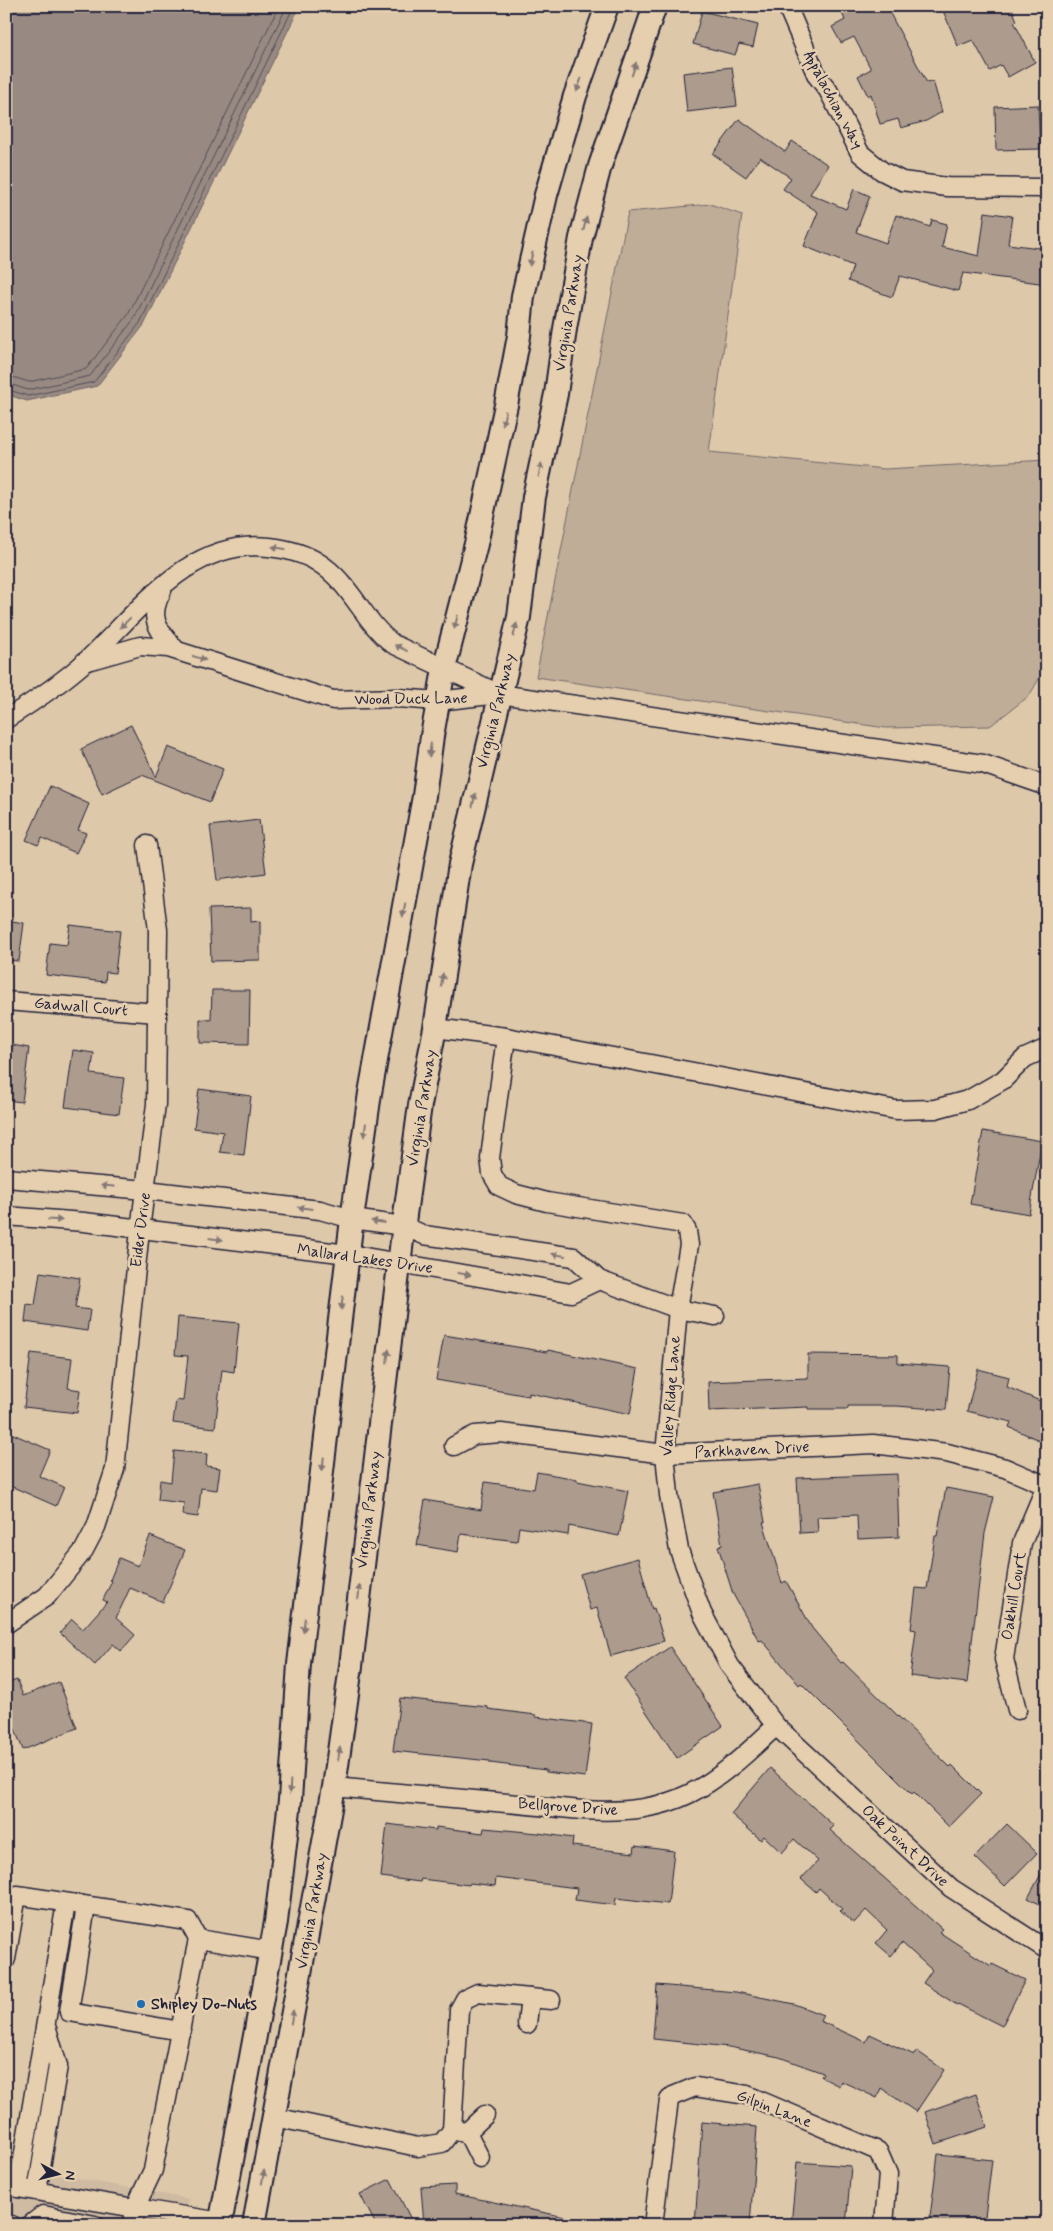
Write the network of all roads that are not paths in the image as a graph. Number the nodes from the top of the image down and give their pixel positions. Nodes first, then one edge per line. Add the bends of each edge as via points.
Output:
1 (607, 6) edge
2 (655, 6) edge
3 (787, 6) edge
4 (1047, 188) edge
5 (166, 584) junction
6 (176, 650) junction
7 (84, 662) junction
8 (444, 669) junction
9 (499, 694) junction
10 (438, 701) junction
11 (6, 719) edge
12 (1047, 786) edge
13 (148, 845) dead end
14 (6, 1001) edge
15 (156, 1013) junction
16 (435, 1028) junction
17 (506, 1037) junction
18 (1047, 1048) edge
19 (6, 1178) edge
20 (146, 1190) junction
21 (6, 1216) edge
22 (352, 1219) junction
23 (404, 1226) junction
24 (140, 1230) junction
25 (348, 1254) junction
26 (399, 1262) junction
27 (599, 1280) junction
28 (678, 1309) junction
29 (715, 1316) dead end
30 (454, 1446) dead end
31 (665, 1454) junction
32 (1046, 1486) edge
33 (6, 1624) edge
34 (1017, 1710) dead end
35 (776, 1726) junction
36 (334, 1787) junction
37 (66, 1902) junction
38 (86, 1906) junction
39 (198, 1939) junction
40 (1047, 1950) edge
41 (272, 1951) junction
42 (6, 1959) edge
43 (530, 1998) junction
44 (552, 2000) dead end
45 (46, 2024) junction
46 (527, 2024) dead end
47 (181, 2031) junction
48 (252, 2058) junction
49 (284, 2064) junction
50 (485, 2116) dead end
51 (274, 2117) junction
52 (459, 2131) junction
53 (480, 2158) dead end
54 (12, 2187) edge
55 (38, 2191) junction
56 (134, 2216) edge
57 (6, 2224) edge
58 (226, 2224) edge
59 (12, 2225) edge
60 (30, 2225) edge
61 (95, 2225) edge
62 (254, 2225) edge
63 (653, 2225) edge
64 (884, 2225) edge

1 -> 8 main road, Virginia Parkway via 546,195 523,296 506,405 476,544
9 -> 2 main road, Virginia Parkway via 519,617 534,497 556,394 581,238 600,166
3 - 4 street, Appalachian Way via 817,76 828,90 860,152 882,171 902,181 947,187
5 - 6 street, Wood Duck Lane via 156,602 154,616 158,630
5 -> 7 street, Wood Duck Lane
8 -> 5 street, Wood Duck Lane via 378,633 338,577 298,552 254,545 233,547 207,556 178,572
6 - 7 street, Wood Duck Lane via 140,646
6 -> 10 street, Wood Duck Lane via 333,700 397,698
7 - 11 street, Wood Duck Lane
8 - 9 street, Wood Duck Lane
8 - 10 main road, Virginia Parkway
9 - 10 street, Wood Duck Lane
9 - 12 street via 983,764
16 -> 9 main road, Virginia Parkway via 460,864
10 -> 22 main road, Virginia Parkway via 370,1093
13 - 15 street, Eider Drive via 158,930
14 - 15 street, Gadwall Court
15 - 20 street, Eider Drive via 156,1104
16 - 17 street
16 - 23 main road, Virginia Parkway via 420,1105
17 - 18 street via 896,1110 935,1109 968,1100 1003,1080 1025,1058
17 - 28 street, Valley Ridge Lane via 490,1158 492,1174 499,1186 548,1202 683,1224 688,1231 689,1245
20 -> 19 street
22 -> 20 street via 320,1210
20 - 24 street, Eider Drive
21 -> 24 street, Mallard Lakes Drive
23 -> 22 street
22 - 25 main road, Virginia Parkway
23 - 26 main road, Virginia Parkway
27 -> 23 street via 574,1258 424,1235
24 -> 25 street, Mallard Lakes Drive
24 - 33 street, Eider Drive via 115,1469 96,1527 84,1550 47,1596
25 - 26 street, Mallard Lakes Drive
25 -> 41 main road, Virginia Parkway via 299,1664 290,1800
26 -> 27 street, Mallard Lakes Drive via 572,1293
36 -> 26 main road, Virginia Parkway
27 - 28 street
28 - 29 street
28 - 31 street, Valley Ridge Lane
30 - 31 street, Parkhaven Drive via 475,1435 501,1433
31 - 32 street, Parkhaven Drive via 874,1444 947,1453 1005,1468
31 - 35 street, Valley Ridge Lane via 679,1550 696,1600 730,1666
32 - 34 street, Oakhill Court via 1022,1543 1004,1659
35 - 36 street, Bellgrove Drive via 709,1783 677,1800 643,1809 582,1810
35 - 40 street, Oak Point Drive via 951,1888
49 -> 36 main road, Virginia Parkway
37 - 38 street
37 - 42 street via 17,1895
37 - 45 street
38 - 39 street via 188,1921
38 - 47 street via 69,2012
39 - 41 street
39 - 47 street
41 - 48 main road, Virginia Parkway
43 - 44 street
43 - 46 street
43 - 52 street via 478,1993 465,1999 459,2010
45 - 54 street
45 - 55 street via 58,2066
47 - 56 street via 153,2170
48 - 49 main road
48 - 58 main road, Virginia Parkway
49 - 51 main road, Virginia Parkway
50 - 52 street
51 - 52 street via 418,2147 442,2143
62 -> 51 main road, Virginia Parkway
52 - 53 street
54 - 55 street
55 - 56 street
56 - 58 street
57 - 59 street
60 - 61 street via 43,2215
63 - 64 street, Gilpin Lane via 670,2100 695,2087 747,2095 878,2151 888,2174

